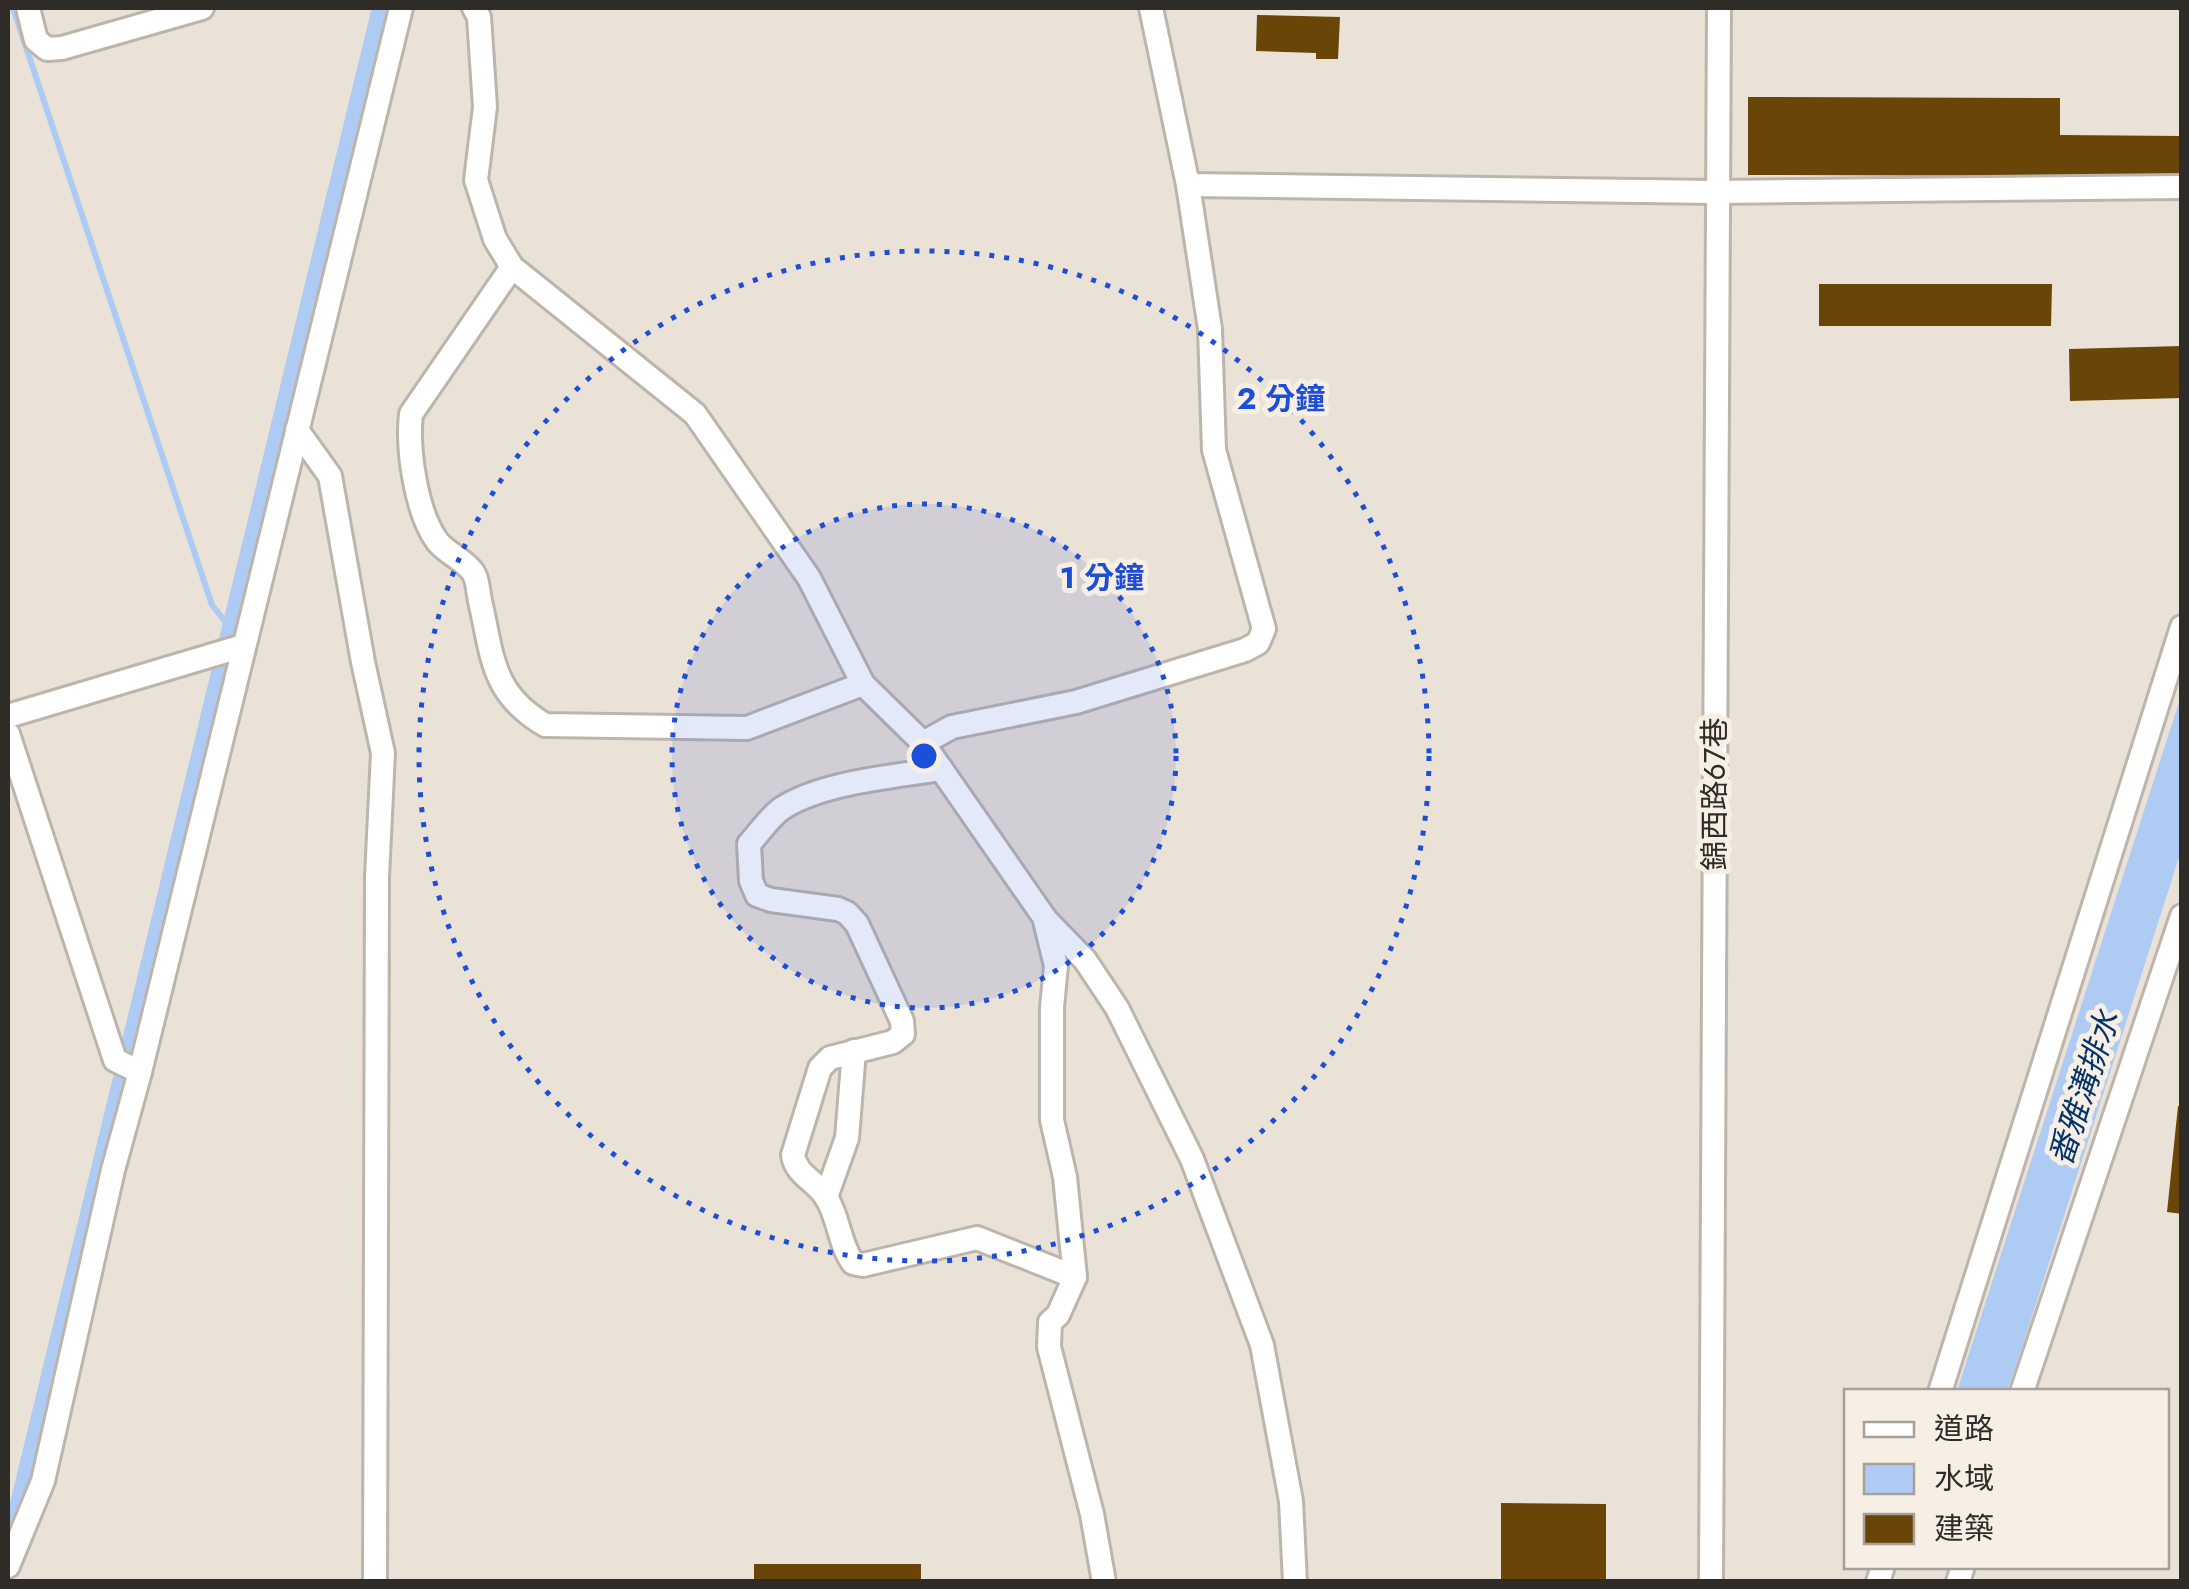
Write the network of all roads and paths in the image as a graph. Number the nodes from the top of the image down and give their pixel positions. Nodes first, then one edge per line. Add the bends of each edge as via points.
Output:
1 (28, 8) edge
2 (202, 8) edge
3 (401, 8) edge
4 (474, 8) edge
5 (1151, 8) edge
6 (1719, 8) edge
7 (1188, 185) junction
8 (2182, 187) edge
9 (1717, 192) junction
10 (512, 267) junction
11 (297, 430) junction
12 (2182, 627) edge
13 (242, 646) junction
14 (863, 684) junction
15 (8, 716) edge
16 (8, 734) edge
17 (923, 743) junction
18 (941, 769) junction
19 (2182, 916) edge
20 (1044, 917) junction
21 (854, 1051) junction
22 (140, 1072) junction
23 (826, 1197) junction
24 (1076, 1277) junction
25 (1941, 1389) edge
26 (2023, 1389) edge
27 (8, 1566) edge
28 (375, 1582) edge
29 (1104, 1582) edge
30 (1295, 1582) edge
31 (1711, 1582) edge

1 - 2 street via 36,40 62,48
3 - 11 street
4 - 10 street via 485,108 476,180 495,239
5 - 7 street
6 - 9 street, 錦西路67巷
7 - 9 street
7 - 17 street via 1210,329 1214,450 1264,619 1260,638 1245,650 1076,702 952,727
8 - 9 street
9 - 31 street, 錦西路67巷
10 - 14 street via 695,414 809,578
10 - 14 street via 411,414 408,453 437,540 474,572 499,682 546,725 747,728
11 - 13 street
11 - 28 street via 330,476 383,752
12 - 25 street
13 - 15 street
13 - 22 street
14 - 17 street
16 - 22 street via 115,1060
17 - 18 street
18 - 20 street
18 - 21 street via 818,794 782,810 749,844 757,895 838,909 857,924 903,1034
19 - 26 street
20 - 24 street via 1056,966 1052,1120
20 - 30 street via 1118,1008 1192,1159 1262,1345 1291,1501
21 - 23 street via 847,1138
21 - 23 street via 820,1068 793,1154 795,1168
22 - 27 street via 42,1481
23 - 24 street via 852,1263 977,1238
24 - 29 street via 1050,1322 1049,1347

